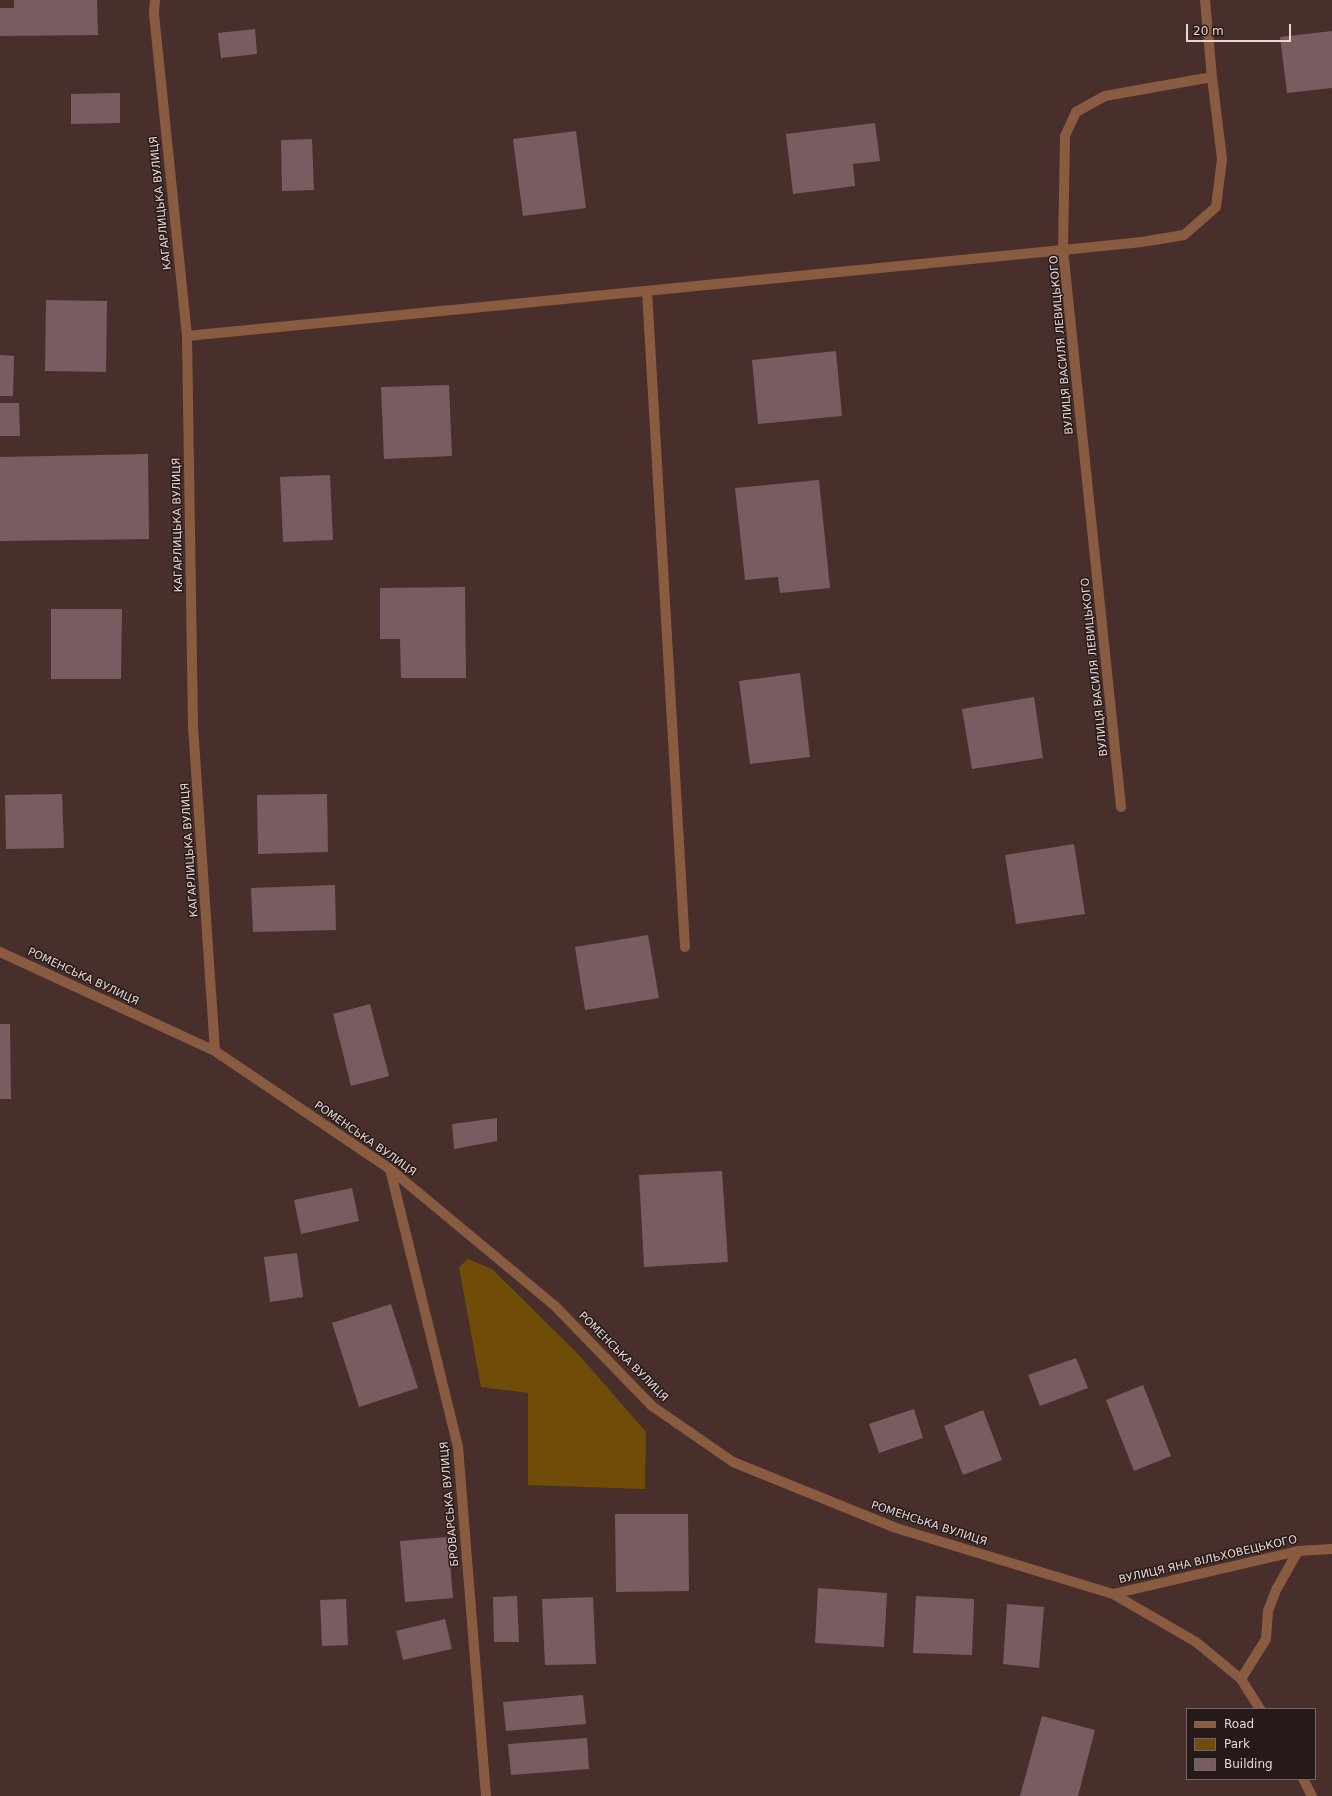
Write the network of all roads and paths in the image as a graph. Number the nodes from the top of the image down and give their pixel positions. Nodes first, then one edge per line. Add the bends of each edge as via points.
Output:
1 (155, 0) edge
2 (1205, 0) edge
3 (1212, 78) junction
4 (1063, 250) junction
5 (648, 291) junction
6 (187, 336) junction
7 (1121, 807) dead end
8 (685, 947) dead end
9 (0, 952) edge
10 (215, 1051) junction
11 (390, 1169) junction
12 (1332, 1549) edge
13 (1298, 1551) junction
14 (1113, 1594) junction
15 (1241, 1679) junction
16 (1259, 1708) edge
17 (1304, 1780) edge
18 (486, 1796) edge
19 (1312, 1796) edge

1 - 6 street, КАГАРЛИЦЬКА ВУЛИЦЯ via 154,14
2 - 3 street, ВУЛИЦЯ ВАСИЛЯ ЛЕВИЦЬКОГО
3 - 4 street via 1105,96 1076,112 1065,136
3 - 4 street, ВУЛИЦЯ ВАСИЛЯ ЛЕВИЦЬКОГО via 1222,159 1216,207 1184,235
4 - 5 street
4 - 7 street, ВУЛИЦЯ ВАСИЛЯ ЛЕВИЦЬКОГО
5 - 6 street
5 - 8 street
6 - 10 street, КАГАРЛИЦЬКА ВУЛИЦЯ via 193,726
9 - 10 street, РОМЕНСЬКА ВУЛИЦЯ
10 - 11 street, РОМЕНСЬКА ВУЛИЦЯ
11 - 14 street, РОМЕНСЬКА ВУЛИЦЯ via 555,1306 652,1406 733,1462 896,1528
11 - 18 street, БРОВАРСЬКА ВУЛИЦЯ via 458,1447
12 - 13 street, ВУЛИЦЯ ЯНА ВІЛЬХОВЕЦЬКОГО
13 - 14 street, ВУЛИЦЯ ЯНА ВІЛЬХОВЕЦЬКОГО
13 - 15 street via 1268,1610 1266,1639
14 - 15 street, РОМЕНСЬКА ВУЛИЦЯ via 1196,1642
15 - 16 street, РОМЕНСЬКА ВУЛИЦЯ
17 - 19 street

